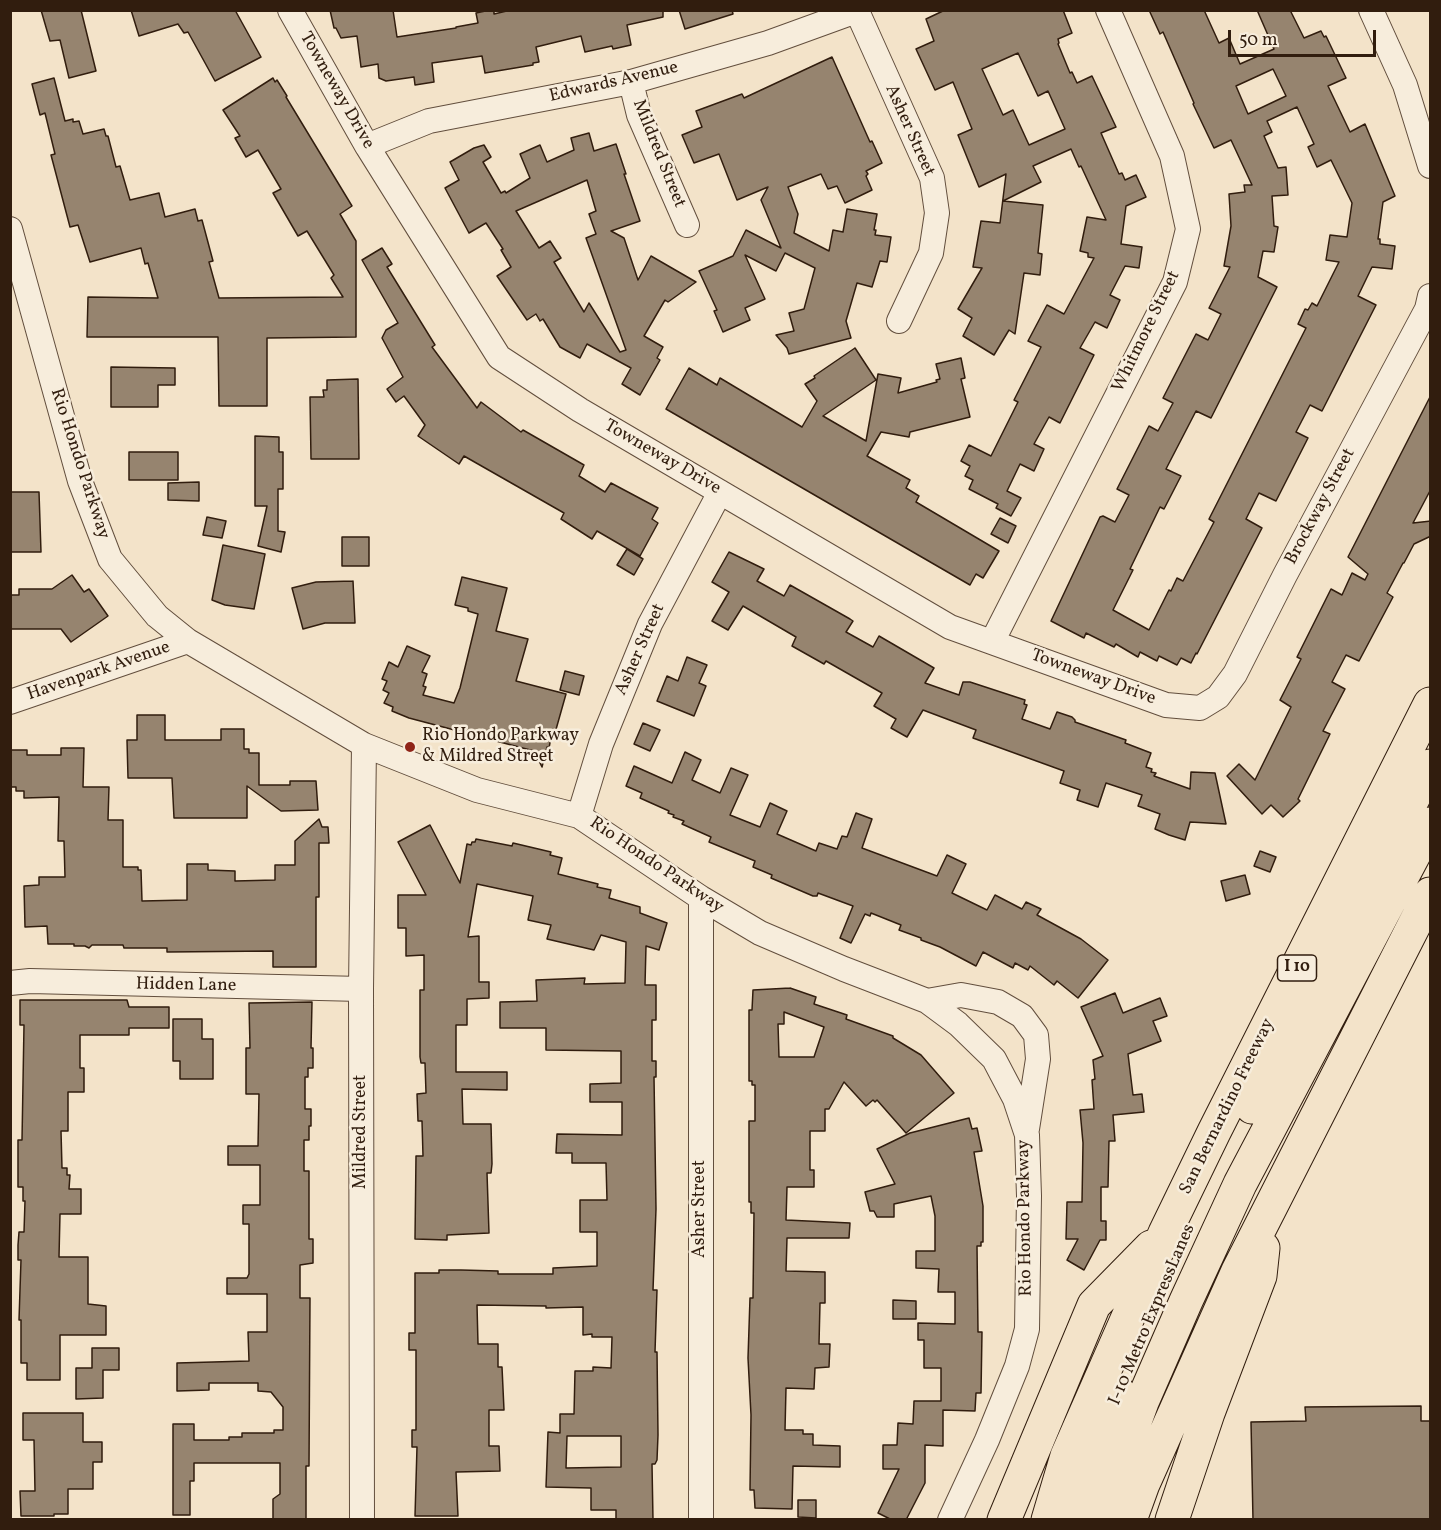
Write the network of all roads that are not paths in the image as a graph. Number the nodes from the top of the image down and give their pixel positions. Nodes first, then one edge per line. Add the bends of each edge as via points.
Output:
1 (290, 10) edge
2 (1108, 10) edge
3 (1371, 10) edge
4 (858, 11) edge
5 (631, 82) junction
6 (367, 146) junction
7 (1431, 166) edge
8 (687, 225) dead end
9 (10, 229) edge
10 (1431, 296) edge
11 (899, 321) dead end
12 (720, 492) junction
13 (188, 641) junction
14 (992, 642) junction
15 (10, 702) edge
16 (1431, 704) edge
17 (1200, 708) joint
18 (364, 745) junction
19 (1431, 766) edge
20 (579, 816) junction
21 (1431, 824) edge
22 (1431, 894) edge
23 (701, 898) junction
24 (10, 983) edge
25 (361, 989) junction
26 (927, 1001) junction
27 (1027, 1135) junction
28 (1267, 1211) junction
29 (1165, 1233) junction
30 (362, 1520) edge
31 (701, 1520) edge
32 (950, 1520) edge
33 (1004, 1520) edge
34 (1048, 1520) edge
35 (1072, 1520) edge
36 (1099, 1520) edge
37 (1130, 1520) edge
38 (1172, 1520) edge

1 - 6 street, Towneway Drive
2 - 14 street, Whitmore Street via 1172,156 1188,229 1175,282
3 - 7 street via 1405,85
4 - 5 street, Edwards Avenue via 768,43
4 - 11 street, Asher Street via 932,178 937,213 931,253
5 - 6 street, Edwards Avenue via 429,121
5 - 8 street, Mildred Street via 639,115
6 - 12 street, Towneway Drive via 499,357 580,410
9 - 13 street, Rio Hondo Parkway via 80,481 110,559 157,616
10 - 17 street, Brockway Street via 1235,674 1218,697
12 - 14 street, Towneway Drive via 950,627
12 - 20 street, Asher Street via 650,624 601,744
13 - 15 street, Havenpark Avenue
13 - 18 street, Rio Hondo Parkway
14 - 17 street, Towneway Drive via 1166,705
16 - 29 highway, San Bernardino Freeway / I 10
18 - 20 street, Rio Hondo Parkway via 477,790
18 - 25 street, Mildred Street
19 - 35 highway, I-10 Metro ExpressLanes via 1200,1208 1152,1310
20 - 23 street, Rio Hondo Parkway
21 - 36 highway, I-10 Metro ExpressLanes via 1240,1184 1142,1401
22 - 28 highway
23 - 26 street, Rio Hondo Parkway via 760,933
23 - 31 street, Asher Street
24 - 25 street, Hidden Lane
25 - 30 street, Mildred Street
26 - 27 street, Rio Hondo Parkway via 994,1059 1015,1099
26 - 27 street via 960,995 998,1002 1022,1016 1036,1035 1038,1059
27 - 32 street, Rio Hondo Parkway via 1027,1329 1017,1366
28 - 37 highway
28 - 38 highway via 1260,1276
29 - 33 highway via 1094,1305
29 - 34 highway, San Bernardino Freeway / I 10 via 1067,1456

